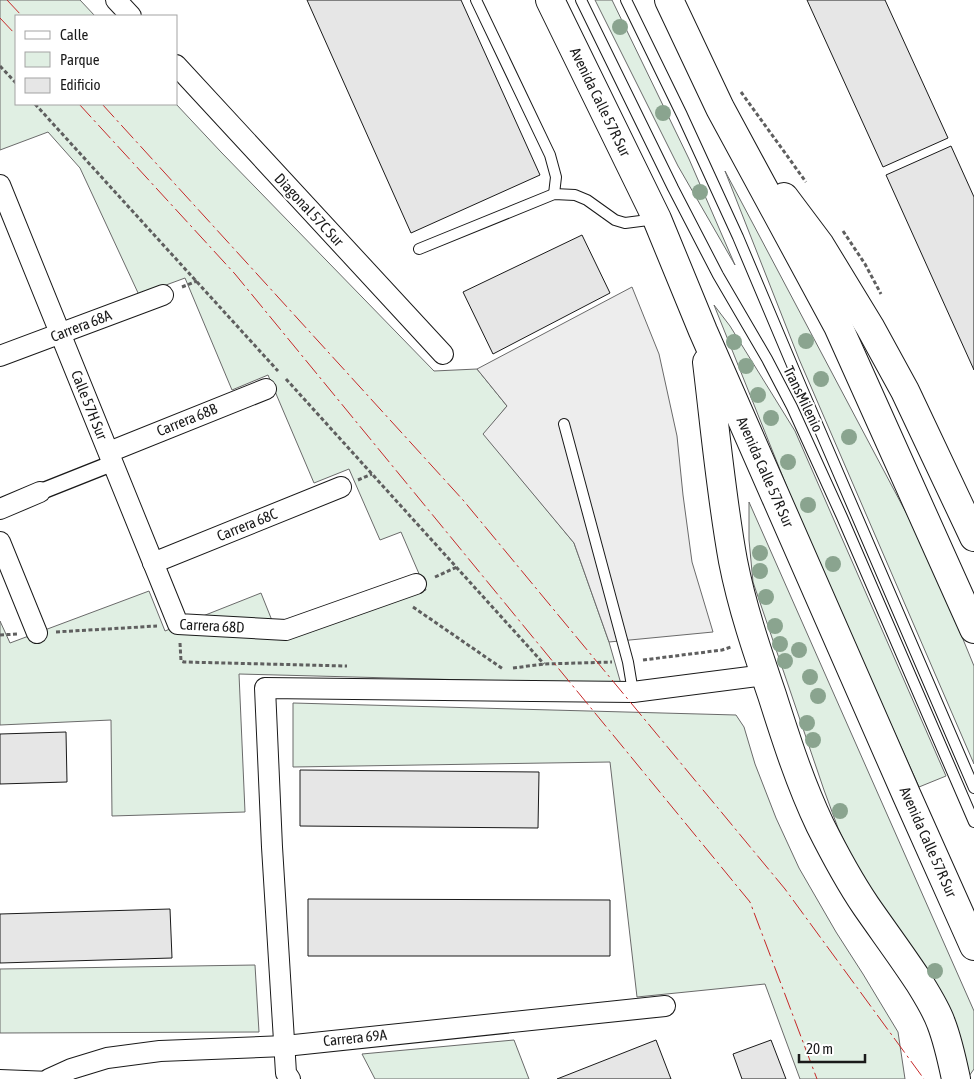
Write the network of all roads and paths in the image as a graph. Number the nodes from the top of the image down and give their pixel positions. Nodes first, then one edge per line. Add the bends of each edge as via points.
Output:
1 (116, 0) edge
2 (476, 0) edge
3 (550, 0) edge
4 (582, 0) edge
5 (626, 0) edge
6 (670, 0) edge
7 (130, 15) edge
8 (0, 66) edge
9 (178, 67) edge
10 (15, 82) edge
11 (36, 105) edge
12 (720, 108) junction
13 (0, 186) edge
14 (554, 194) junction
15 (5, 212) edge
16 (656, 219) junction
17 (419, 249) dead end
18 (163, 295) dead end
19 (703, 331) junction
20 (60, 334) junction
21 (443, 354) dead end
22 (0, 356) edge
23 (266, 388) dead end
24 (564, 424) dead end
25 (111, 457) junction
26 (341, 487) dead end
27 (40, 492) joint
28 (0, 509) edge
29 (974, 537) edge
30 (0, 542) edge
31 (153, 563) junction
32 (416, 584) dead end
33 (392, 593) junction
34 (178, 624) junction
35 (974, 629) edge
36 (37, 633) junction
37 (0, 635) edge
38 (544, 664) dead end
39 (347, 666) dead end
40 (494, 669) dead end
41 (765, 675) junction
42 (633, 692) junction
43 (974, 788) edge
44 (974, 822) edge
45 (974, 946) edge
46 (665, 1006) dead end
47 (285, 1046) junction
48 (0, 1075) edge
49 (52, 1078) edge
50 (290, 1079) edge
51 (956, 1079) edge

1 - 7 street
2 - 14 lane via 550,155 556,177
3 - 16 highway, Avenida Calle 57R Sur
4 - 44 lane, TransMilenio via 673,188 792,407
5 - 43 lane, TransMilenio via 738,237
6 - 12 highway
8 - 10 path
9 - 21 street, Diagonal 57C Sur
11 - 38 path
12 - 29 highway via 841,277 905,391
12 - 35 highway via 838,326
13 - 15 street, Calle 57H Sur
14 - 16 lane via 575,195 625,223
14 - 17 lane
15 - 20 street, Calle 57H Sur
16 - 19 highway, Avenida Calle 57R Sur
18 - 20 street, Carrera 68A
19 - 41 highway via 734,562
19 - 45 highway, Avenida Calle 57R Sur
20 - 22 street, Carrera 68A
20 - 25 street, Calle 57H Sur
23 - 25 street, Carrera 68B
24 - 42 lane via 628,662
25 - 27 street
25 - 31 street, Calle 57H Sur
26 - 31 street, Carrera 68C
27 - 28 street
30 - 36 street
31 - 34 street, Calle 57H Sur
32 - 33 street, Carrera 68D
33 - 34 street, Carrera 68D via 286,630
33 - 40 path via 503,669
34 - 36 path, Carrera 68D
34 - 39 path via 181,661 184,662
36 - 37 path, Carrera 68D
41 - 42 street
41 - 51 highway via 792,756 820,825 865,904 930,1000 941,1022
42 - 47 street via 265,688
46 - 47 street, Carrera 69A
47 - 49 street, Carrera 69A via 160,1051 107,1058
47 - 50 street via 286,1072
48 - 49 lane

